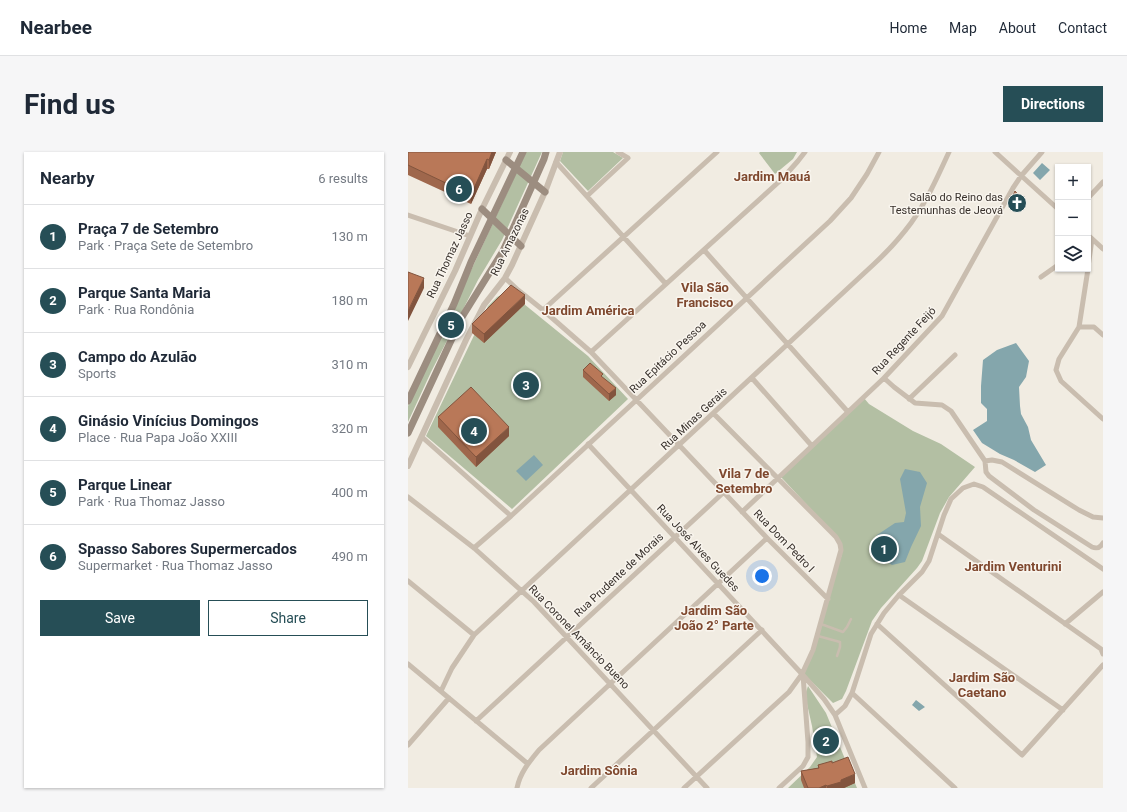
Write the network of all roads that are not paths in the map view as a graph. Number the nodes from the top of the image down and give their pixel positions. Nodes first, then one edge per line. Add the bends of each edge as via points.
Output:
1 (510, 152) edge
2 (523, 152) edge
3 (546, 152) edge
4 (560, 152) edge
5 (618, 152) edge
6 (717, 152) edge
7 (805, 152) edge
8 (878, 152) edge
9 (950, 152) edge
10 (995, 152) edge
11 (1042, 152) edge
12 (506, 160) junction
13 (556, 162) junction
14 (515, 167) junction
15 (1021, 176) junction
16 (533, 182) junction
17 (1103, 182) edge
18 (545, 192) junction
19 (1091, 195) edge
20 (587, 196) junction
21 (1055, 206) edge
22 (482, 209) junction
23 (408, 215) edge
24 (491, 218) junction
25 (510, 235) junction
26 (470, 236) junction
27 (624, 237) junction
28 (1091, 238) edge
29 (521, 246) junction
30 (1103, 249) edge
31 (704, 250) junction
32 (1055, 267) edge
33 (1087, 272) edge
34 (1042, 277) dead end
35 (505, 278) junction
36 (666, 284) junction
37 (747, 298) junction
38 (543, 310) junction
39 (1079, 327) junction
40 (1103, 335) edge
41 (788, 344) junction
42 (591, 352) junction
43 (955, 355) dead end
44 (408, 367) edge
45 (752, 378) junction
46 (884, 378) junction
47 (909, 399) junction
48 (636, 400) junction
49 (408, 401) edge
50 (848, 412) junction
51 (714, 414) junction
52 (1103, 419) edge
53 (408, 432) edge
54 (422, 437) junction
55 (588, 444) junction
56 (679, 446) junction
57 (812, 446) junction
58 (985, 461) junction
59 (408, 466) edge
60 (777, 478) junction
61 (631, 491) junction
62 (724, 492) junction
63 (408, 497) edge
64 (742, 512) junction
65 (511, 516) junction
66 (1103, 518) edge
67 (938, 534) junction
68 (675, 537) junction
69 (767, 538) junction
70 (1103, 543) edge
71 (474, 548) junction
72 (1103, 569) edge
73 (408, 581) edge
74 (718, 584) junction
75 (522, 592) junction
76 (1103, 592) edge
77 (899, 595) junction
78 (828, 599) junction
79 (850, 619) dead end
80 (820, 624) junction
81 (877, 624) junction
82 (1065, 624) junction
83 (762, 630) junction
84 (474, 635) junction
85 (817, 636) junction
86 (566, 637) junction
87 (1102, 651) edge
88 (837, 656) dead end
89 (408, 664) edge
90 (1103, 665) edge
91 (803, 674) junction
92 (610, 684) junction
93 (441, 691) junction
94 (852, 693) junction
95 (449, 698) junction
96 (1063, 710) junction
97 (835, 715) junction
98 (476, 721) junction
99 (653, 731) junction
100 (408, 745) edge
101 (528, 764) junction
102 (696, 777) junction
103 (517, 788) edge
104 (591, 788) edge
105 (684, 788) edge
106 (707, 788) edge
107 (779, 788) edge
108 (865, 788) edge
109 (956, 788) edge

1 - 12 street, Rua Thomaz Jasso
2 - 14 main road
3 - 16 main road
4 - 13 street, Rua Amazonas
5 - 20 street via 628,158
6 - 27 street
7 - 31 street via 782,179
8 - 37 street, Rua Epitácio Pessoa via 868,174 851,198 830,221
9 - 41 street, Rua Minas Gerais via 927,197 896,243
10 - 15 street
11 - 15 street, Rua Regente Feijó
12 - 14 main road
12 - 22 street, Rua Thomaz Jasso
13 - 18 street, Rua Amazonas
13 - 20 street
14 - 16 main road
14 - 24 main road
15 - 21 street
15 - 46 street, Rua Regente Feijó via 942,316
16 - 18 main road
16 - 25 main road
17 - 19 street
18 - 29 street, Rua Amazonas
20 - 27 street
22 - 24 main road
22 - 26 street, Rua Thomaz Jasso
23 - 26 street
24 - 25 main road
24 - 49 main road
25 - 29 main road
25 - 53 main road via 503,251 462,317
26 - 44 street, Rua Thomaz Jasso
27 - 36 street
27 - 38 street
28 - 30 street
29 - 35 street, Rua Amazonas
31 - 36 street
31 - 37 street
32 - 34 street
33 - 39 street
35 - 38 street, Rua Dom Pedro I
35 - 54 street, Rua Amazonas via 484,305
36 - 42 street
37 - 41 street
37 - 48 street, Rua Epitácio Pessoa
38 - 42 street, Rua Dom Pedro I
39 - 40 street via 1094,327
39 - 52 street via 1059,359 1056,370 1061,381
41 - 45 street, Rua Minas Gerais
41 - 50 street
42 - 48 street, Rua Dom Pedro I
43 - 47 street
45 - 51 street, Rua Minas Gerais
45 - 57 street
46 - 47 street
46 - 50 street, Rua Regente Feijó
47 - 58 street via 915,403 942,405 951,411
48 - 55 street, Rua Epitácio Pessoa
48 - 56 street, Rua Dom Pedro I
50 - 57 street, Rua Regente Feijó
51 - 56 street, Rua Minas Gerais
51 - 60 street
54 - 59 street, Rua Amazonas
54 - 65 street
55 - 61 street, Rua José Alves Guedes
55 - 65 street, Rua Epitácio Pessoa
56 - 61 street, Rua Minas Gerais
56 - 62 street, Rua Dom Pedro I
57 - 60 street, Rua Regente Feijó
58 - 66 street via 1002,462 1079,510 1093,517
58 - 70 street via 989,476 1034,510 1092,547 1100,547
60 - 64 street, Rua Regente Feijó
60 - 78 street via 840,544 841,550
61 - 68 street, Rua José Alves Guedes
61 - 75 street, Rua Minas Gerais
62 - 64 street, Rua Dom Pedro I
62 - 68 street, Rua Prudente de Morais
63 - 71 street, Rua Coronel Amâncio Bueno
64 - 69 street, Rua Dom Pedro I
65 - 71 street, Rua Epitácio Pessoa
67 - 72 street via 951,500 963,488 974,484 983,487
67 - 77 street via 929,561 922,572
67 - 82 street
68 - 74 street, Rua José Alves Guedes
68 - 86 street, Rua Prudente de Morais
69 - 74 street
69 - 78 street, Rua Dom Pedro I
71 - 75 street, Rua Coronel Amâncio Bueno
73 - 84 street
74 - 83 street, Rua José Alves Guedes
74 - 92 street
75 - 84 street, Rua Minas Gerais
75 - 86 street, Rua Coronel Amâncio Bueno
76 - 82 street
77 - 81 street
77 - 96 street
78 - 80 street
79 - 80 lane via 844,632
80 - 85 street
81 - 94 street via 871,634
81 - 96 street via 1022,755
82 - 87 street
83 - 91 street, Rua José Alves Guedes
83 - 99 street
84 - 93 street, Rua Minas Gerais via 452,668
85 - 88 lane via 840,642
85 - 91 street via 814,650
86 - 92 street, Rua Coronel Amâncio Bueno
86 - 98 street, Rua Prudente de Morais
89 - 93 street
90 - 96 street
91 - 97 street, Rua José Alves Guedes
91 - 102 street via 789,692
91 - 107 street via 808,756 803,766
92 - 99 street, Rua Coronel Amâncio Bueno
92 - 101 street via 539,750
93 - 95 street
94 - 97 street via 845,706
94 - 109 street
95 - 98 street
95 - 100 street
97 - 108 street, Rua José Alves Guedes
98 - 101 street
99 - 102 street, Rua Coronel Amâncio Bueno
99 - 104 street
101 - 103 street
102 - 105 street
102 - 106 street, Rua Coronel Amâncio Bueno

